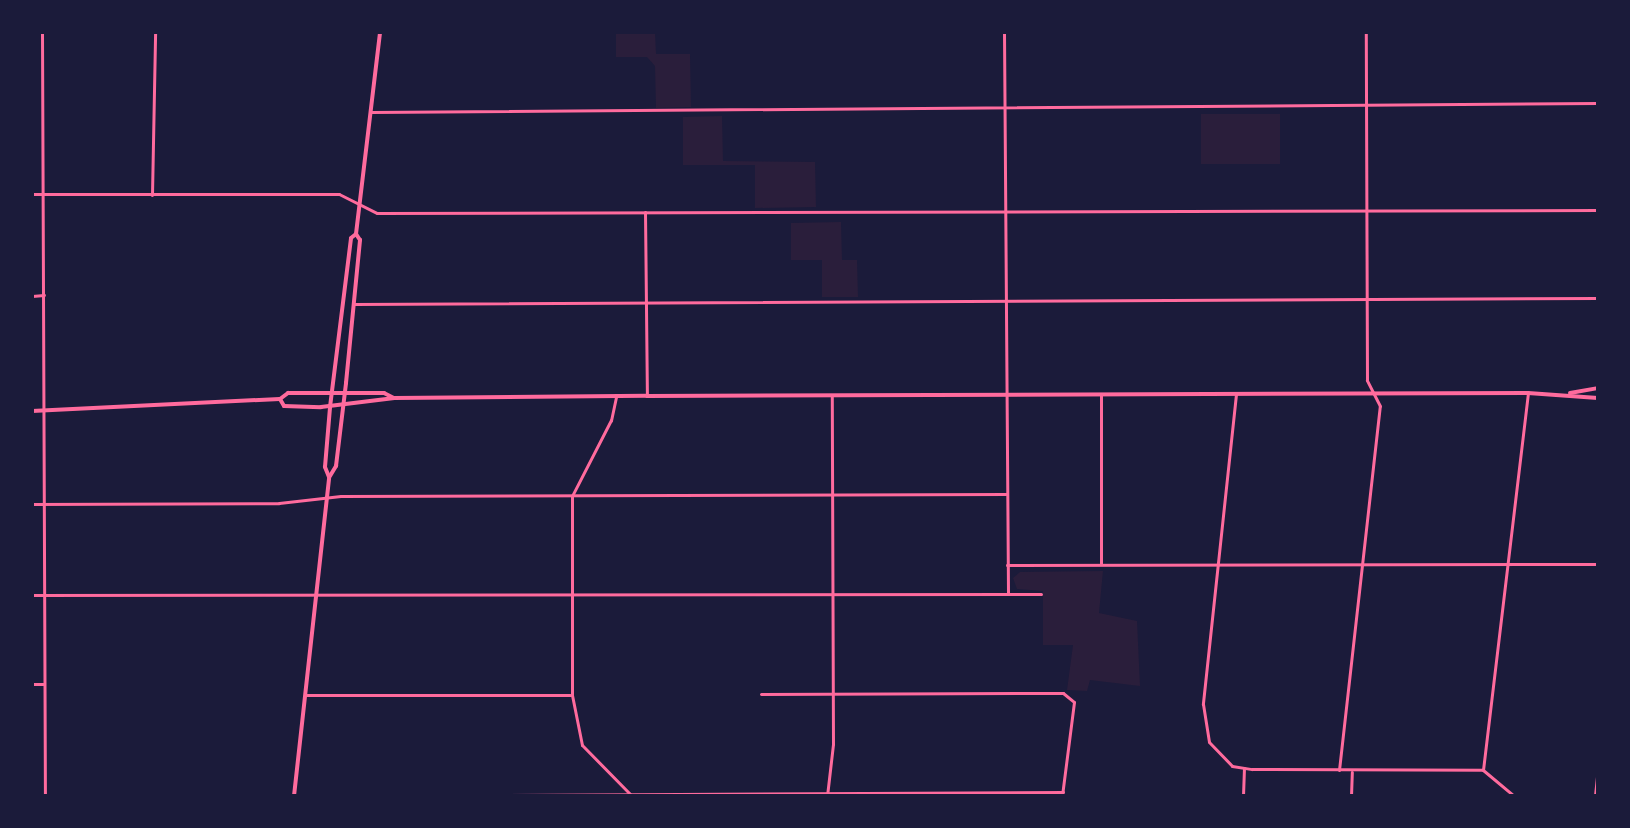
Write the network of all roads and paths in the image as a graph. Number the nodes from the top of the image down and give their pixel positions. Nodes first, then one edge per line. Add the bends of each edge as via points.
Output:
1 (42, 32) edge
2 (155, 32) edge
3 (380, 32) edge
4 (1004, 32) edge
5 (1366, 32) edge
6 (1598, 103) edge
7 (1004, 108) junction
8 (1367, 109) junction
9 (371, 112) junction
10 (32, 194) edge
11 (42, 194) junction
12 (152, 195) junction
13 (360, 204) junction
14 (1598, 210) edge
15 (1006, 211) junction
16 (1368, 211) junction
17 (645, 212) junction
18 (356, 234) junction
19 (44, 295) junction
20 (32, 296) edge
21 (1598, 298) edge
22 (1367, 301) junction
23 (1006, 302) junction
24 (354, 304) junction
25 (646, 304) junction
26 (1598, 388) edge
27 (332, 392) junction
28 (345, 392) junction
29 (1373, 393) junction
30 (1528, 393) junction
31 (1236, 394) junction
32 (1568, 394) junction
33 (1006, 395) junction
34 (1101, 395) junction
35 (647, 396) junction
36 (832, 396) junction
37 (616, 397) junction
38 (394, 398) junction
39 (1598, 398) edge
40 (280, 399) junction
41 (330, 407) junction
42 (343, 407) junction
43 (32, 411) edge
44 (44, 411) junction
45 (329, 477) junction
46 (1006, 494) junction
47 (831, 495) junction
48 (572, 496) junction
49 (327, 499) junction
50 (32, 504) edge
51 (41, 504) junction
52 (1508, 563) junction
53 (1598, 564) edge
54 (1007, 565) junction
55 (1101, 565) junction
56 (1214, 567) junction
57 (1362, 567) junction
58 (43, 594) junction
59 (832, 594) junction
60 (1008, 594) junction
61 (1041, 594) dead end
62 (32, 595) edge
63 (316, 595) junction
64 (572, 595) junction
65 (32, 684) edge
66 (43, 684) junction
67 (761, 694) dead end
68 (833, 694) junction
69 (306, 695) junction
70 (572, 695) junction
71 (1244, 768) junction
72 (1339, 770) junction
73 (1483, 770) junction
74 (1352, 771) junction
75 (1598, 777) edge
76 (827, 794) edge
77 (1062, 794) edge
78 (632, 795) edge
79 (45, 796) edge
80 (294, 796) edge
81 (304, 796) edge
82 (1243, 796) edge
83 (1351, 796) edge
84 (1514, 796) edge
85 (1596, 796) edge

1 - 11 street
2 - 12 street
3 - 9 main road
4 - 7 street
5 - 8 street
6 - 8 street
7 - 8 street
7 - 9 street
7 - 15 street
8 - 16 street
9 - 13 main road
10 - 11 street
11 - 12 street
11 - 19 street
12 - 13 street via 339,194
13 - 17 street via 377,213
13 - 18 main road
14 - 16 street
15 - 16 street
15 - 17 street
15 - 23 street
16 - 22 street
17 - 25 street
18 - 24 main road via 360,240
18 - 27 main road via 351,238
19 - 20 street
19 - 44 street
21 - 22 street
22 - 23 street
22 - 29 street via 1367,380
23 - 25 street
23 - 33 street
24 - 25 street
24 - 28 main road
25 - 35 street
26 - 32 main road
27 - 28 main road
27 - 40 main road via 288,393
27 - 41 main road
28 - 38 main road via 389,393
28 - 42 main road
29 - 30 main road
29 - 31 main road
29 - 57 street via 1380,406
30 - 32 main road
30 - 52 street
31 - 34 main road
31 - 56 street
32 - 39 main road
33 - 34 main road
33 - 36 main road
33 - 46 street
34 - 55 street
35 - 36 main road
35 - 37 main road
36 - 47 street
37 - 38 main road
37 - 48 street via 611,420
38 - 42 main road
40 - 41 main road via 284,406
40 - 44 main road
41 - 42 main road
41 - 45 main road via 325,467
42 - 45 main road via 336,466
43 - 44 main road
44 - 51 street
45 - 49 main road
46 - 47 street
46 - 54 street
47 - 48 street
47 - 59 street
48 - 49 street
48 - 64 street
49 - 51 street
49 - 63 main road
50 - 51 street
51 - 58 street
52 - 53 street
52 - 57 street
52 - 73 street
54 - 55 street
54 - 60 street
55 - 56 street
56 - 57 street
56 - 71 street via 1203,729 1218,755
57 - 72 street
58 - 62 street
58 - 63 street
58 - 66 street
59 - 60 street
59 - 64 street
59 - 68 street
60 - 61 street
63 - 64 street
63 - 69 main road
64 - 70 street
65 - 66 street
66 - 79 street
67 - 68 street
68 - 76 street
68 - 77 street via 1071,697
69 - 70 street
69 - 80 main road
70 - 78 street via 582,745
71 - 72 street
71 - 82 street
72 - 74 street
73 - 74 street
73 - 84 street
74 - 83 street
75 - 85 main road
76 - 77 street
76 - 78 street
78 - 81 street

